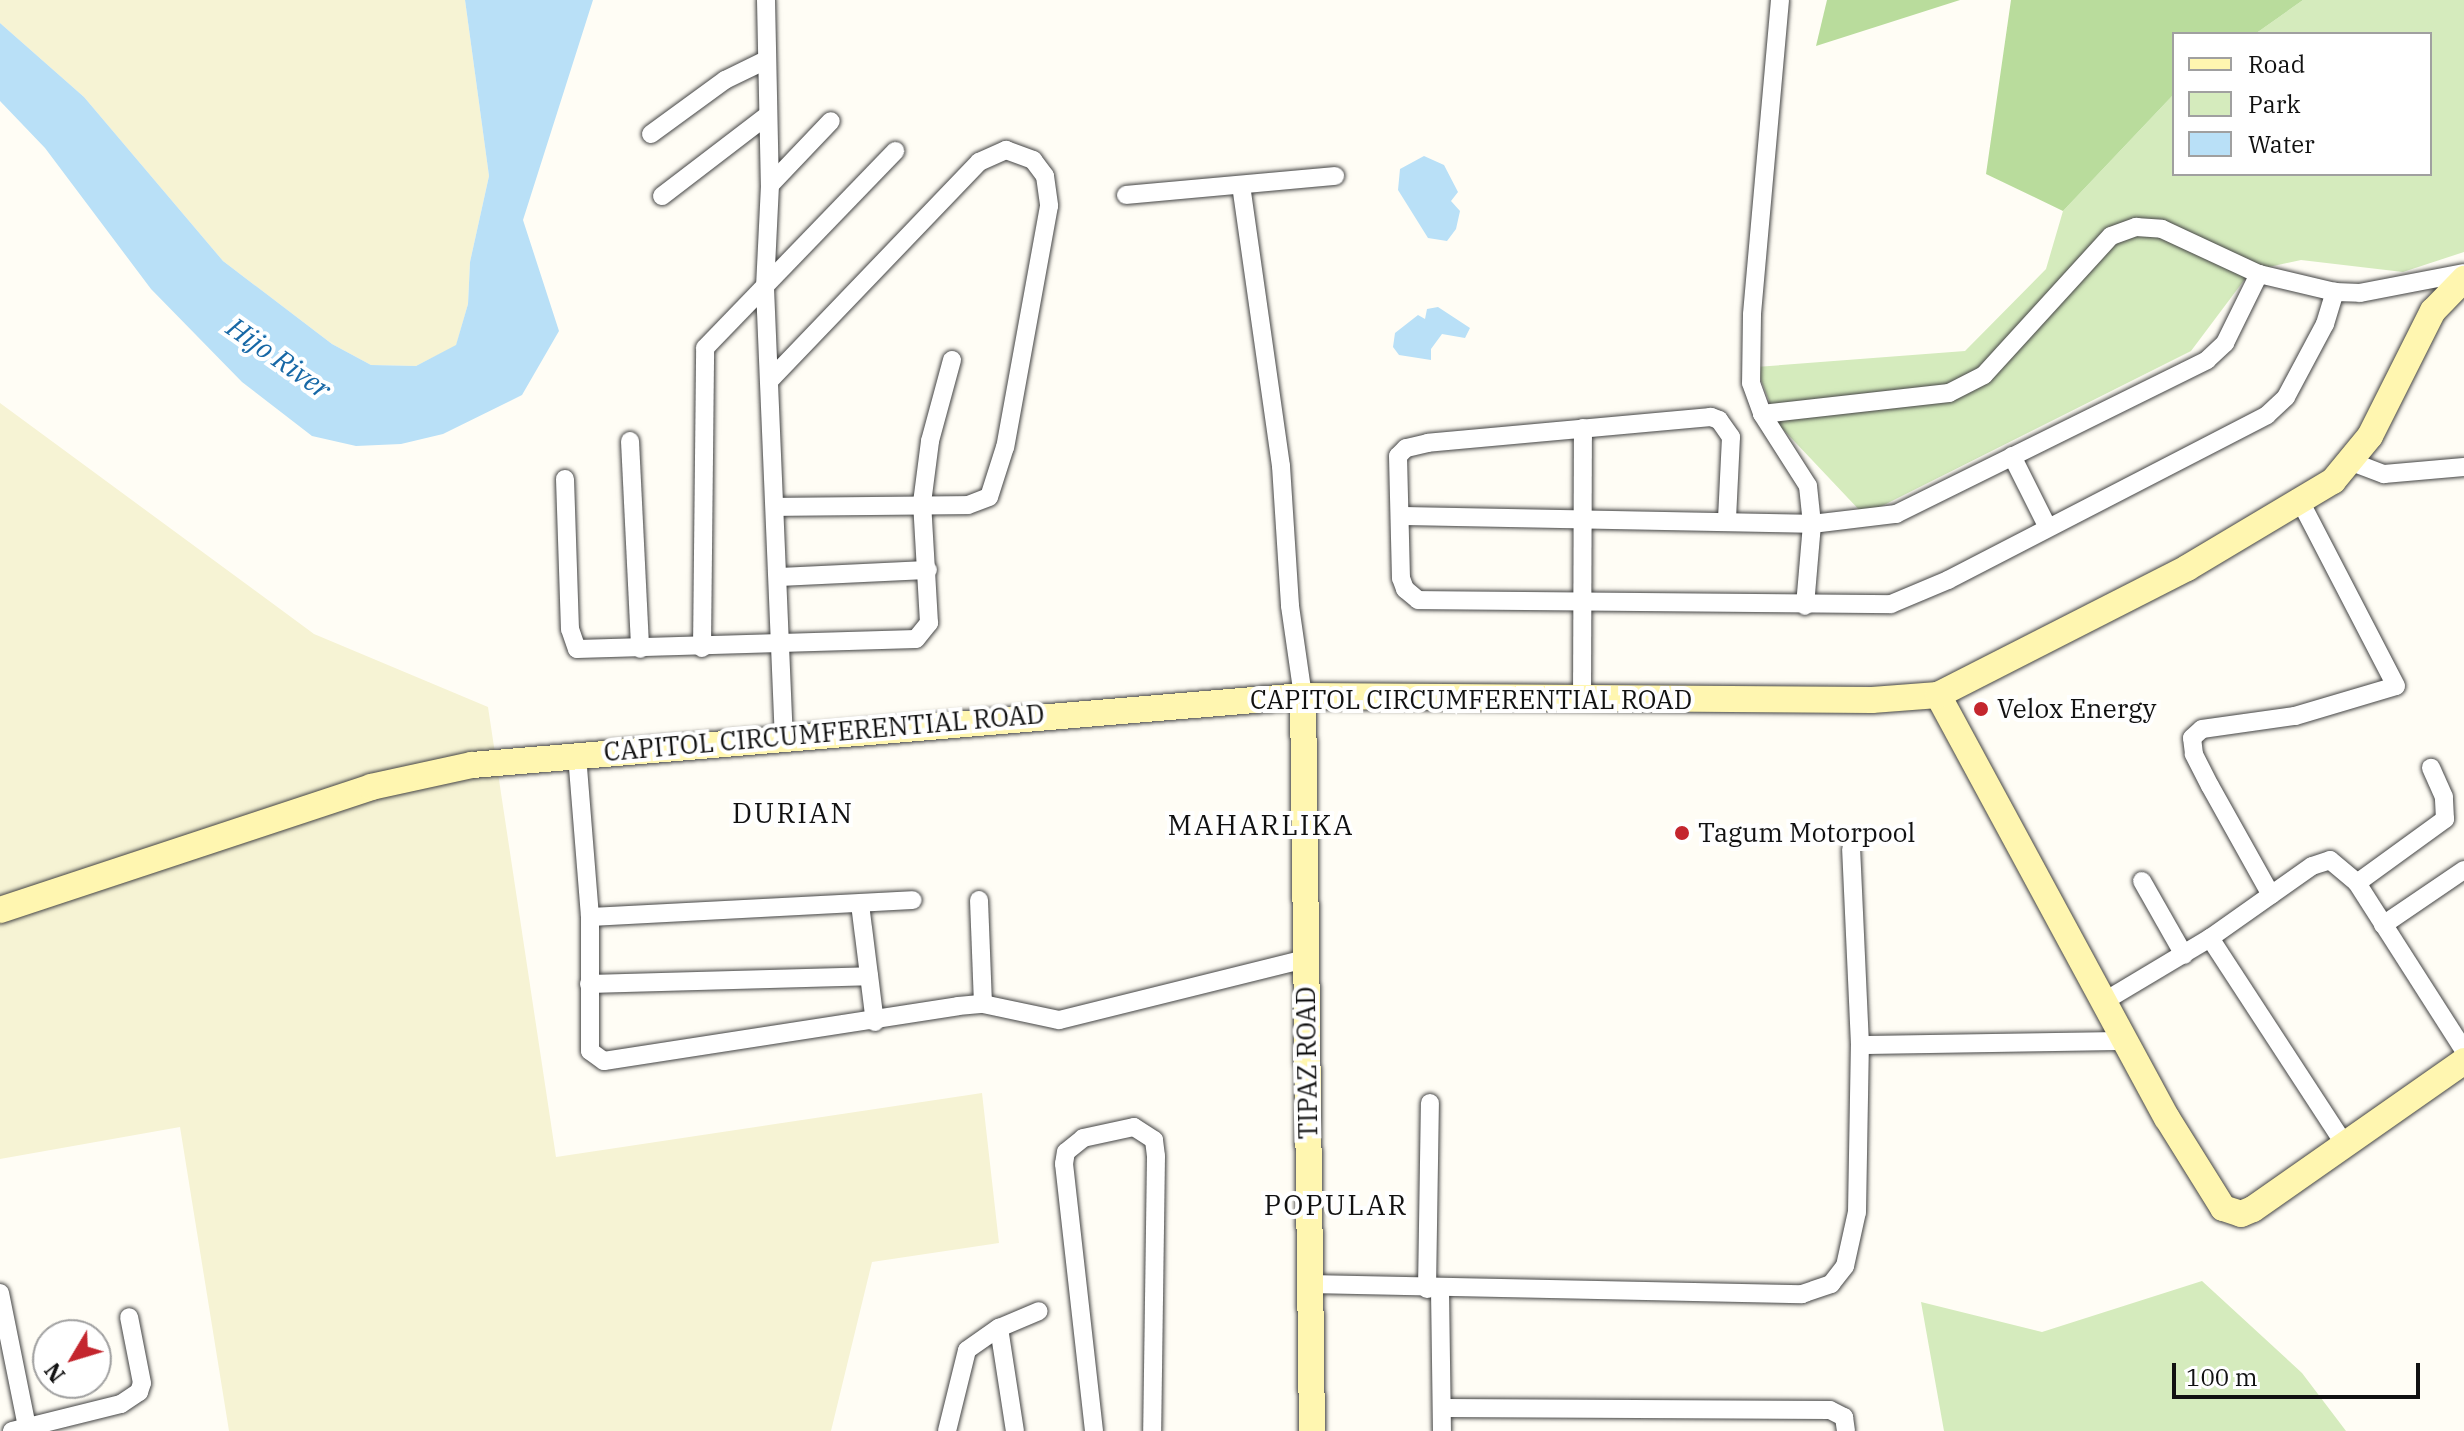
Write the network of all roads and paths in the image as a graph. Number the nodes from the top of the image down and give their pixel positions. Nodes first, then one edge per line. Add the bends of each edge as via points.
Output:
1 (766, 0) edge
2 (1780, 0) edge
3 (766, 60) junction
4 (768, 115) junction
5 (831, 121) dead end
6 (651, 134) dead end
7 (895, 151) dead end
8 (1335, 176) dead end
9 (770, 185) junction
10 (1241, 185) junction
11 (1126, 195) dead end
12 (662, 196) dead end
13 (2259, 274) junction
14 (2464, 276) edge
15 (765, 288) junction
16 (2335, 292) junction
17 (952, 360) dead end
18 (771, 379) junction
19 (1762, 414) junction
20 (1583, 428) junction
21 (630, 441) dead end
22 (2012, 456) junction
23 (2352, 462) junction
24 (2464, 467) edge
25 (565, 479) dead end
26 (922, 503) junction
27 (2301, 503) junction
28 (775, 507) junction
29 (1400, 516) junction
30 (1585, 518) junction
31 (1727, 519) junction
32 (1812, 524) junction
33 (2047, 526) junction
34 (928, 570) junction
35 (778, 577) junction
36 (1582, 600) junction
37 (1805, 606) junction
38 (780, 646) junction
39 (702, 648) junction
40 (640, 649) junction
41 (1938, 695) junction
42 (1303, 696) junction
43 (1582, 700) junction
44 (784, 736) junction
45 (577, 755) junction
46 (2431, 768) dead end
47 (1851, 849) dead end
48 (2464, 870) edge
49 (2142, 881) dead end
50 (2357, 883) junction
51 (2271, 895) junction
52 (913, 900) dead end
53 (979, 900) dead end
54 (860, 904) junction
55 (0, 910) edge
56 (590, 917) junction
57 (2383, 925) junction
58 (2210, 938) junction
59 (2184, 955) junction
60 (1306, 959) junction
61 (869, 976) junction
62 (589, 984) junction
63 (2103, 1002) junction
64 (983, 1004) junction
65 (875, 1022) junction
66 (2125, 1041) junction
67 (1860, 1045) junction
68 (2464, 1050) edge
69 (2464, 1061) edge
70 (1430, 1103) dead end
71 (2345, 1145) junction
72 (1309, 1284) junction
73 (1433, 1289) junction
74 (0, 1293) edge
75 (1039, 1311) dead end
76 (129, 1317) dead end
77 (999, 1328) junction
78 (1442, 1408) junction
79 (20, 1429) edge
80 (947, 1431) edge
81 (1015, 1431) edge
82 (1094, 1431) edge
83 (1152, 1431) edge
84 (1312, 1431) edge
85 (1442, 1431) edge
86 (1846, 1431) edge

1 - 3 street
2 - 19 street via 1752,315 1751,383
3 - 4 street
3 - 6 street via 725,80
4 - 9 street
4 - 12 street
5 - 9 street
7 - 15 street
8 - 10 street
9 - 15 street
10 - 11 street
10 - 42 street via 1281,466 1290,606
13 - 16 street
13 - 19 street via 2162,229 2136,227 2111,236 1984,375 1949,393
13 - 22 street via 2218,353
14 - 16 street via 2360,293
14 - 23 main road, CAPITOL CIRCUMFERENTIAL ROAD via 2433,311
15 - 18 street
15 - 39 street via 705,348
16 - 33 street via 2325,324 2299,372 2267,415
17 - 26 street via 930,441
18 - 26 street via 967,172 1006,150 1033,160 1045,176 1049,206 994,489 968,505
18 - 28 street
19 - 32 street via 1808,486
20 - 29 street via 1406,448 1396,465
20 - 30 street
20 - 31 street via 1719,420 1731,437
21 - 40 street
22 - 32 street via 1896,514
22 - 33 street
23 - 24 street via 2384,474
23 - 27 main road, CAPITOL CIRCUMFERENTIAL ROAD
25 - 40 street via 572,642 586,652
26 - 28 street
26 - 34 street
27 - 41 main road, CAPITOL CIRCUMFERENTIAL ROAD
27 - 51 street via 2396,686 2309,712 2195,733 2194,754
28 - 35 street
29 - 30 street
29 - 36 street via 1401,578 1411,597
30 - 31 street
30 - 36 street
31 - 32 street
32 - 37 street
33 - 37 street via 1912,598
34 - 35 street
34 - 38 street via 929,623 916,639
35 - 38 street
36 - 37 street
36 - 43 street
38 - 39 street
38 - 44 street
39 - 40 street
41 - 43 main road, CAPITOL CIRCUMFERENTIAL ROAD via 1872,700
41 - 63 main road
42 - 43 main road, CAPITOL CIRCUMFERENTIAL ROAD
42 - 44 main road, CAPITOL CIRCUMFERENTIAL ROAD
42 - 60 main road, TIPAZ ROAD
44 - 45 main road, CAPITOL CIRCUMFERENTIAL ROAD
45 - 55 main road, CAPITOL CIRCUMFERENTIAL ROAD via 472,765 371,787
45 - 56 street
46 - 50 street via 2444,797 2445,819
47 - 67 street
48 - 57 street
49 - 59 street
50 - 51 street via 2342,867 2322,860
50 - 57 street
51 - 58 street
52 - 54 street
53 - 64 street
54 - 56 street
54 - 61 street
56 - 62 street
57 - 68 street
58 - 59 street
58 - 71 street
59 - 63 street
60 - 64 street via 1059,1020
60 - 72 main road, TIPAZ ROAD
61 - 62 street
61 - 65 street
62 - 65 street via 590,1051 604,1061
63 - 66 main road
64 - 65 street
66 - 67 street
66 - 71 main road via 2211,1195 2232,1213 2253,1209
67 - 73 street via 1854,1242 1831,1284 1802,1294
69 - 71 main road
70 - 73 street
72 - 73 street
72 - 84 main road, TIPAZ ROAD
73 - 78 street
74 - 79 street
75 - 77 street
76 - 79 street via 142,1383 139,1392 121,1404
77 - 80 street via 967,1350
77 - 81 street
78 - 85 street
78 - 86 street via 1830,1410 1844,1417
82 - 83 street via 1064,1164 1066,1152 1083,1138 1134,1127 1154,1140 1156,1156

